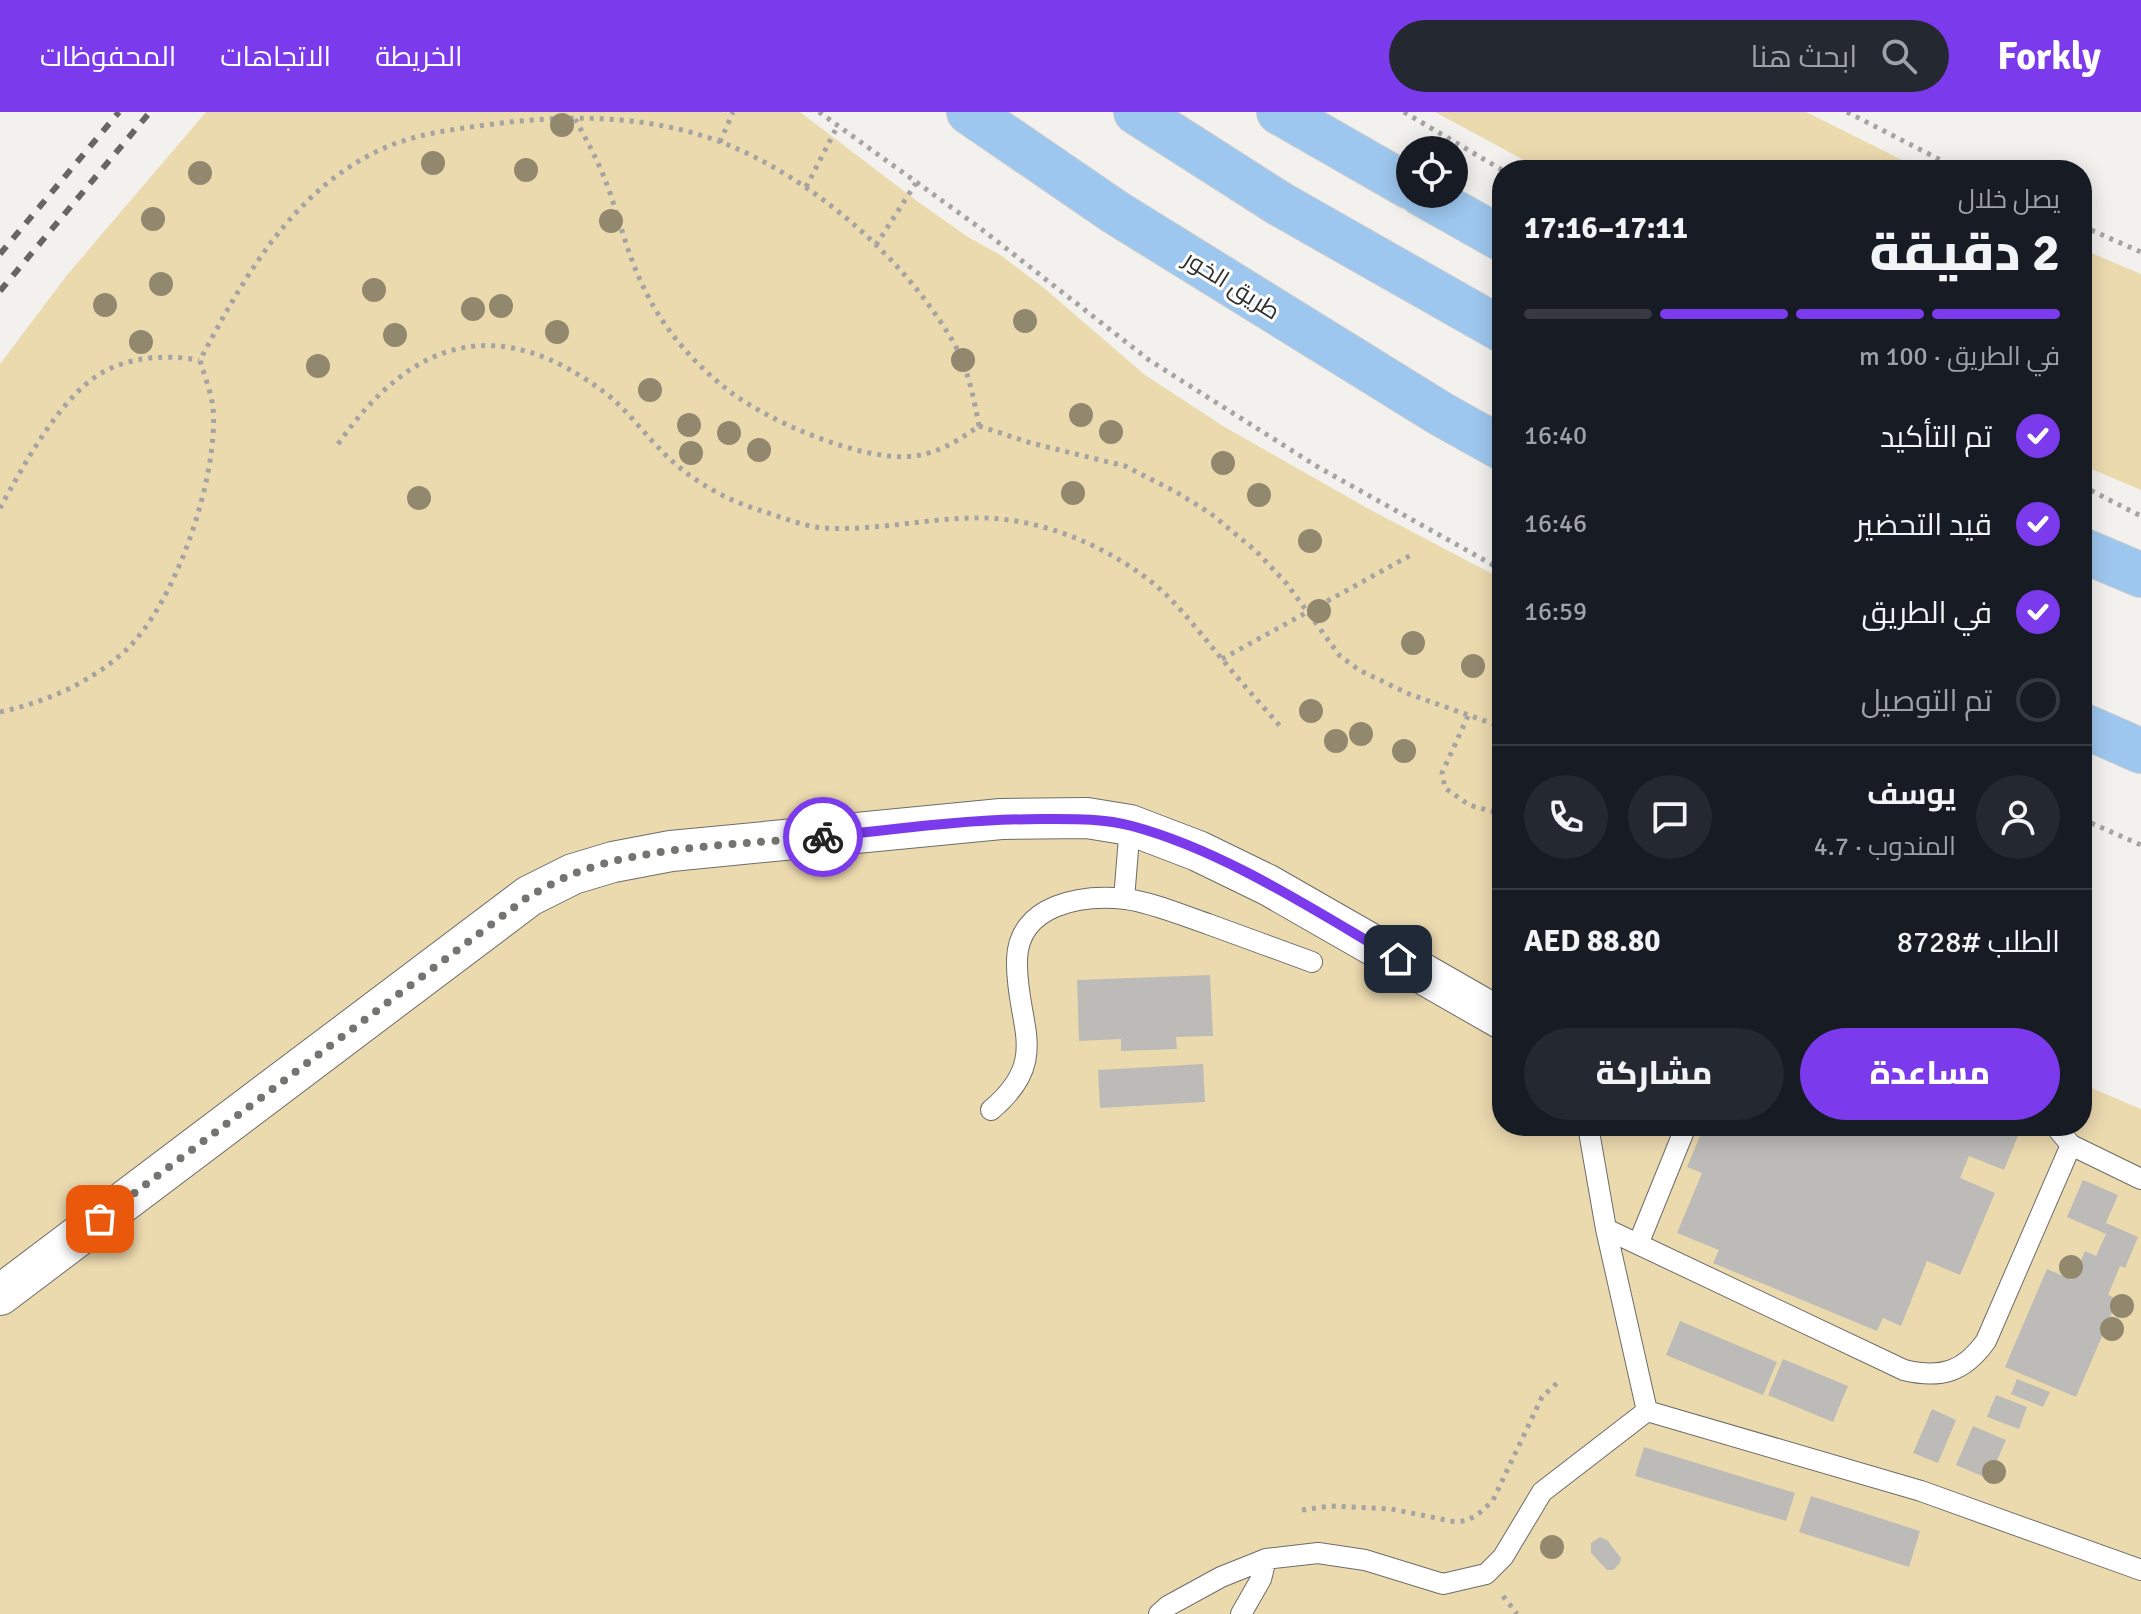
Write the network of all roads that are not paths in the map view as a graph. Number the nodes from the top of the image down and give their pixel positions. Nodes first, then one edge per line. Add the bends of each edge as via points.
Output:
1 (969, 112) edge
2 (1136, 112) edge
3 (1279, 112) edge
4 (1396, 179) edge
5 (1447, 208) edge
6 (1492, 233) edge
7 (1492, 324) edge
8 (1492, 442) edge
9 (2092, 554) edge
10 (2141, 575) edge
11 (2092, 729) edge
12 (2141, 751) edge
13 (1130, 825) junction
14 (1124, 899) junction
15 (1312, 962) dead end
16 (1492, 1013) edge
17 (991, 1110) dead end
18 (1590, 1136) edge
19 (1682, 1136) edge
20 (2063, 1136) edge
21 (2071, 1145) junction
22 (2141, 1179) edge
23 (1606, 1229) junction
24 (1639, 1242) junction
25 (0, 1295) edge
26 (1647, 1411) junction
27 (1266, 1559) junction
28 (2141, 1570) edge
29 (1159, 1614) edge
30 (1241, 1614) edge

1 - 8 highway, طريق الخور via 1115,212
2 - 7 highway via 1280,204
3 - 4 highway
5 - 6 highway
9 - 10 highway
11 - 12 highway
13 - 14 lane
13 - 16 street via 1268,885
13 - 25 street via 1087,818 1001,819 671,851 573,874 529,896 476,934
14 - 15 lane
14 - 17 lane via 1079,899 1030,921 1017,958 1029,1043 1024,1070 1011,1093
18 - 23 lane
19 - 24 lane
20 - 21 lane
21 - 22 lane
21 - 24 lane via 1986,1341 1961,1367 1941,1374 1904,1370
23 - 24 lane
23 - 26 lane
26 - 27 lane via 1542,1492 1503,1557 1486,1574 1443,1584 1365,1560 1318,1553
26 - 28 lane via 1921,1491
27 - 29 lane via 1221,1577
27 - 30 lane

